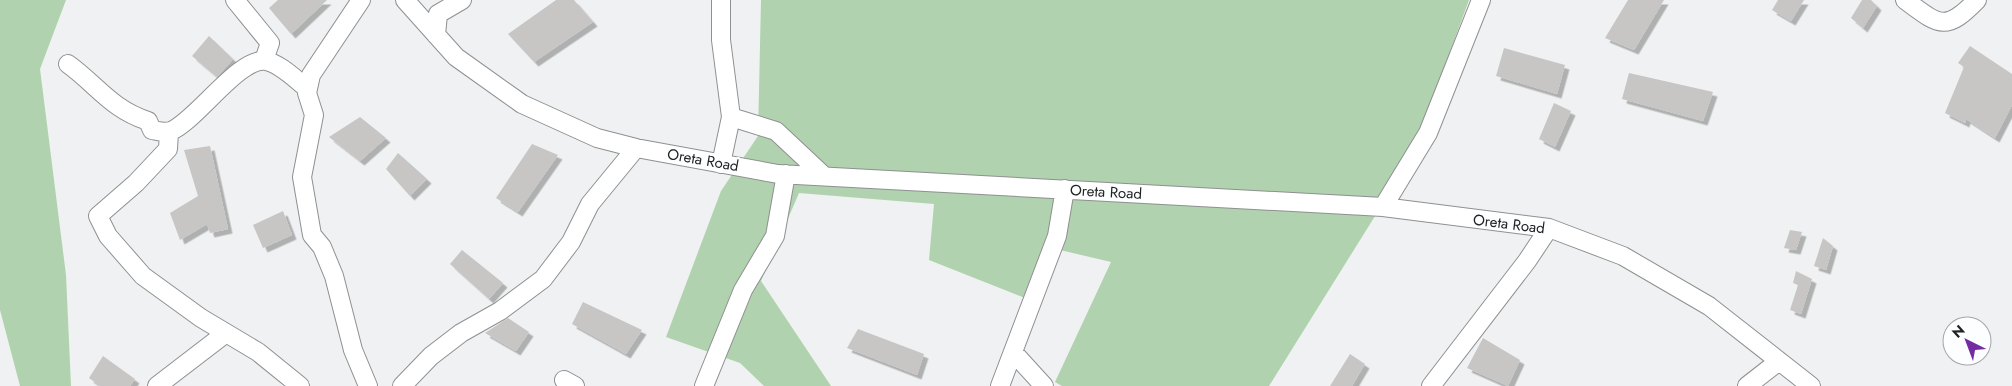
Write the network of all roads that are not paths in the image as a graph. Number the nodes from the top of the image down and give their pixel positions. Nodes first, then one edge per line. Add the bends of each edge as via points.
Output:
1 (235, 0) edge
2 (361, 0) edge
3 (405, 0) edge
4 (462, 0) edge
5 (721, 0) edge
6 (1905, 0) edge
7 (1978, 0) edge
8 (1475, 2) edge
9 (436, 34) junction
10 (264, 60) junction
11 (68, 64) dead end
12 (308, 89) junction
13 (731, 117) junction
14 (169, 132) junction
15 (636, 148) junction
16 (722, 164) junction
17 (786, 174) junction
18 (824, 176) junction
19 (1065, 189) junction
20 (1383, 207) junction
21 (1549, 228) junction
22 (226, 333) junction
23 (1013, 352) junction
24 (1779, 361) junction
25 (157, 386) edge
26 (300, 386) edge
27 (368, 386) edge
28 (402, 386) edge
29 (704, 386) edge
30 (1000, 386) edge
31 (1044, 386) edge
32 (1431, 386) edge
33 (1747, 386) edge
34 (1811, 386) edge

1 - 10 street via 270,44
2 - 12 street via 311,75
3 - 9 street, Oreta Road
4 - 9 street via 438,14
5 - 13 street via 721,40
6 - 7 street via 1938,22 1948,22 1965,13
8 - 20 street via 1428,133
9 - 15 street, Oreta Road via 456,56 522,104 597,138
10 - 12 street via 275,64
10 - 14 street via 233,77 181,126
11 - 14 street via 103,96 148,121 152,130
12 - 27 street via 314,115 302,177 312,235 322,247 334,276 353,350
13 - 16 street
13 - 18 street via 776,131
14 - 22 street via 168,149 98,216 108,236 143,276
15 - 16 street, Oreta Road
15 - 28 street via 590,204 571,242 543,279 500,311 461,333 431,356
16 - 17 street, Oreta Road
17 - 18 street, Oreta Road
17 - 29 street via 775,236 743,290
18 - 19 street, Oreta Road
19 - 20 street, Oreta Road
19 - 23 street via 1057,236
20 - 21 street, Oreta Road
21 - 24 street, Oreta Road via 1623,256 1709,306
21 - 32 street
22 - 25 street
22 - 26 street via 258,352
23 - 30 street
23 - 31 street
24 - 33 street
24 - 34 street, Oreta Road

